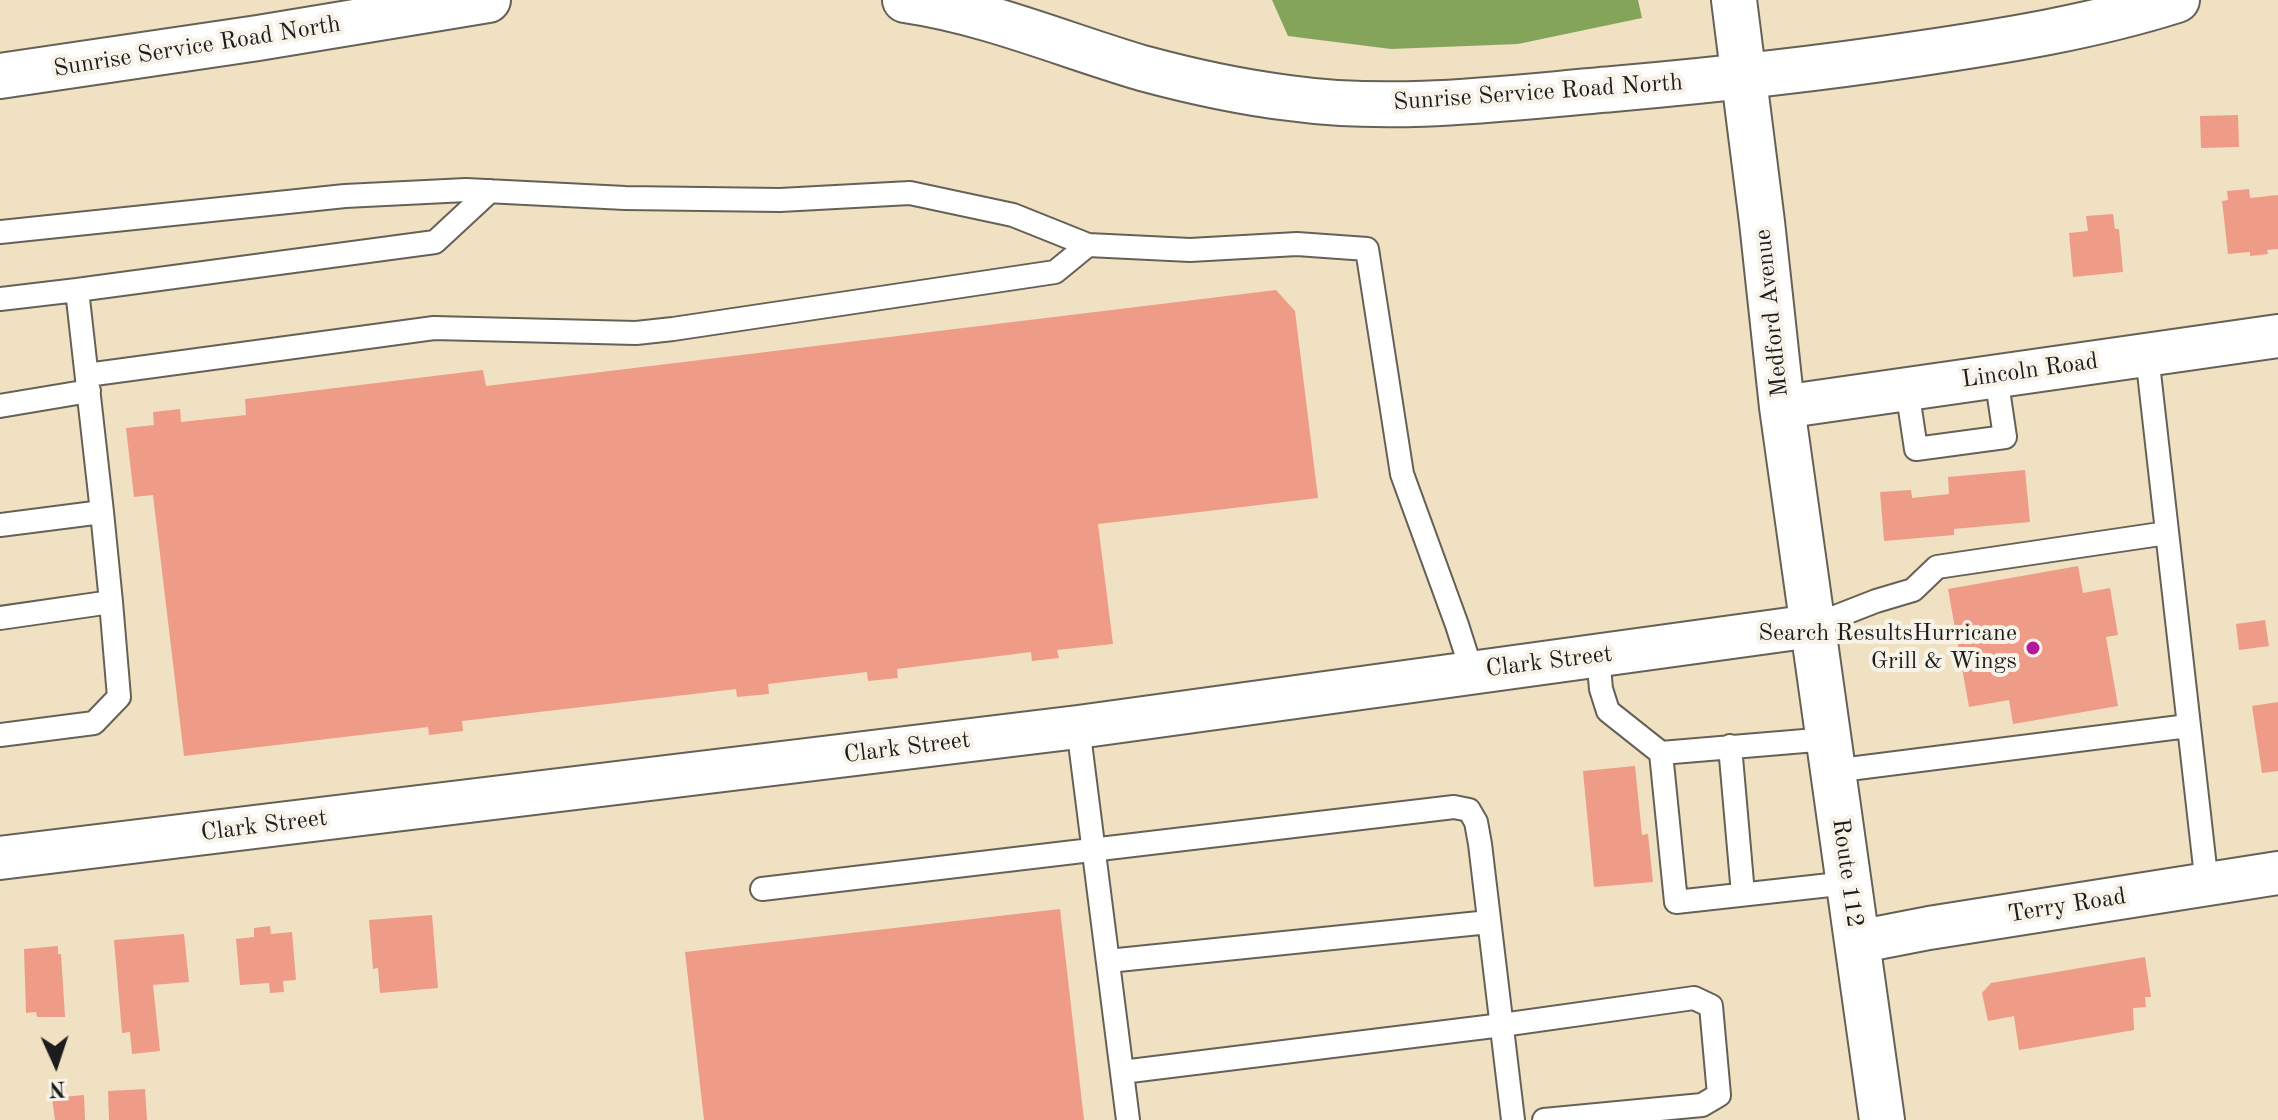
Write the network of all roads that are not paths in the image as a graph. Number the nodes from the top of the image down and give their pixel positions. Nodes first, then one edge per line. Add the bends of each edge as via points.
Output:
1 (488, 0) edge
2 (905, 0) edge
3 (1734, 0) edge
4 (2177, 0) edge
5 (0, 76) edge
6 (1743, 77) junction
7 (490, 191) junction
8 (0, 232) edge
9 (1088, 245) junction
10 (77, 290) junction
11 (0, 299) edge
12 (2278, 336) edge
13 (2147, 355) junction
14 (1996, 376) junction
15 (88, 383) junction
16 (1907, 389) junction
17 (0, 406) edge
18 (1782, 407) junction
19 (102, 512) junction
20 (0, 525) edge
21 (2167, 533) junction
22 (111, 602) junction
23 (0, 618) edge
24 (1812, 626) junction
25 (1598, 656) junction
26 (1472, 672) junction
27 (2188, 726) junction
28 (1078, 727) junction
29 (0, 735) edge
30 (1730, 746) junction
31 (1661, 753) junction
32 (1830, 755) junction
33 (1094, 850) junction
34 (0, 858) edge
35 (2278, 873) edge
36 (1848, 883) junction
37 (2207, 885) junction
38 (762, 889) dead end
39 (1743, 894) junction
40 (1489, 922) junction
41 (1857, 942) junction
42 (1108, 961) junction
43 (1502, 1025) junction
44 (1122, 1072) junction
45 (1128, 1120) edge
46 (1513, 1120) edge
47 (1544, 1120) edge
48 (1882, 1120) edge

1 - 5 main road, Sunrise Service Road North
2 - 6 main road, Sunrise Service Road North via 1223,87 1344,104 1470,101
3 - 6 main road, Medford Avenue
4 - 6 main road, Sunrise Service Road North via 1989,44
6 - 18 main road, Medford Avenue
7 - 8 lane via 345,196
7 - 9 lane via 780,200 910,193 1013,215
7 - 10 lane via 435,242
9 - 15 lane via 1055,272 673,329 636,333 434,328
9 - 26 lane via 1367,249 1402,474
10 - 11 lane
10 - 15 lane
12 - 13 street, Lincoln Road
13 - 14 street, Lincoln Road
13 - 21 lane
14 - 16 street, Lincoln Road
14 - 16 lane via 2005,437 1916,449
15 - 17 lane
15 - 19 lane
16 - 18 street, Lincoln Road
18 - 24 main road, Medford Avenue
19 - 20 lane
19 - 22 lane
21 - 24 lane via 1937,567 1913,590
21 - 27 lane
22 - 23 lane
22 - 29 lane via 119,697 94,723
24 - 25 street, Clark Street
24 - 32 main road, Route 112
25 - 26 street, Clark Street
25 - 31 lane via 1608,711
26 - 28 street, Clark Street
27 - 32 lane
27 - 37 lane
28 - 33 lane
28 - 34 street, Clark Street
30 - 31 lane
30 - 32 lane
30 - 39 lane
31 - 39 lane via 1676,902
32 - 36 main road, Route 112
33 - 38 lane
33 - 40 lane via 1454,807 1469,810 1476,822
33 - 42 lane
35 - 37 street, Terry Road
36 - 39 lane
36 - 41 main road, Route 112
37 - 41 street, Terry Road
40 - 42 lane
40 - 43 lane
41 - 48 main road, Route 112
42 - 44 lane
43 - 44 lane
43 - 46 lane
43 - 47 lane via 1694,998 1711,1006 1719,1095 1702,1105
44 - 45 lane

